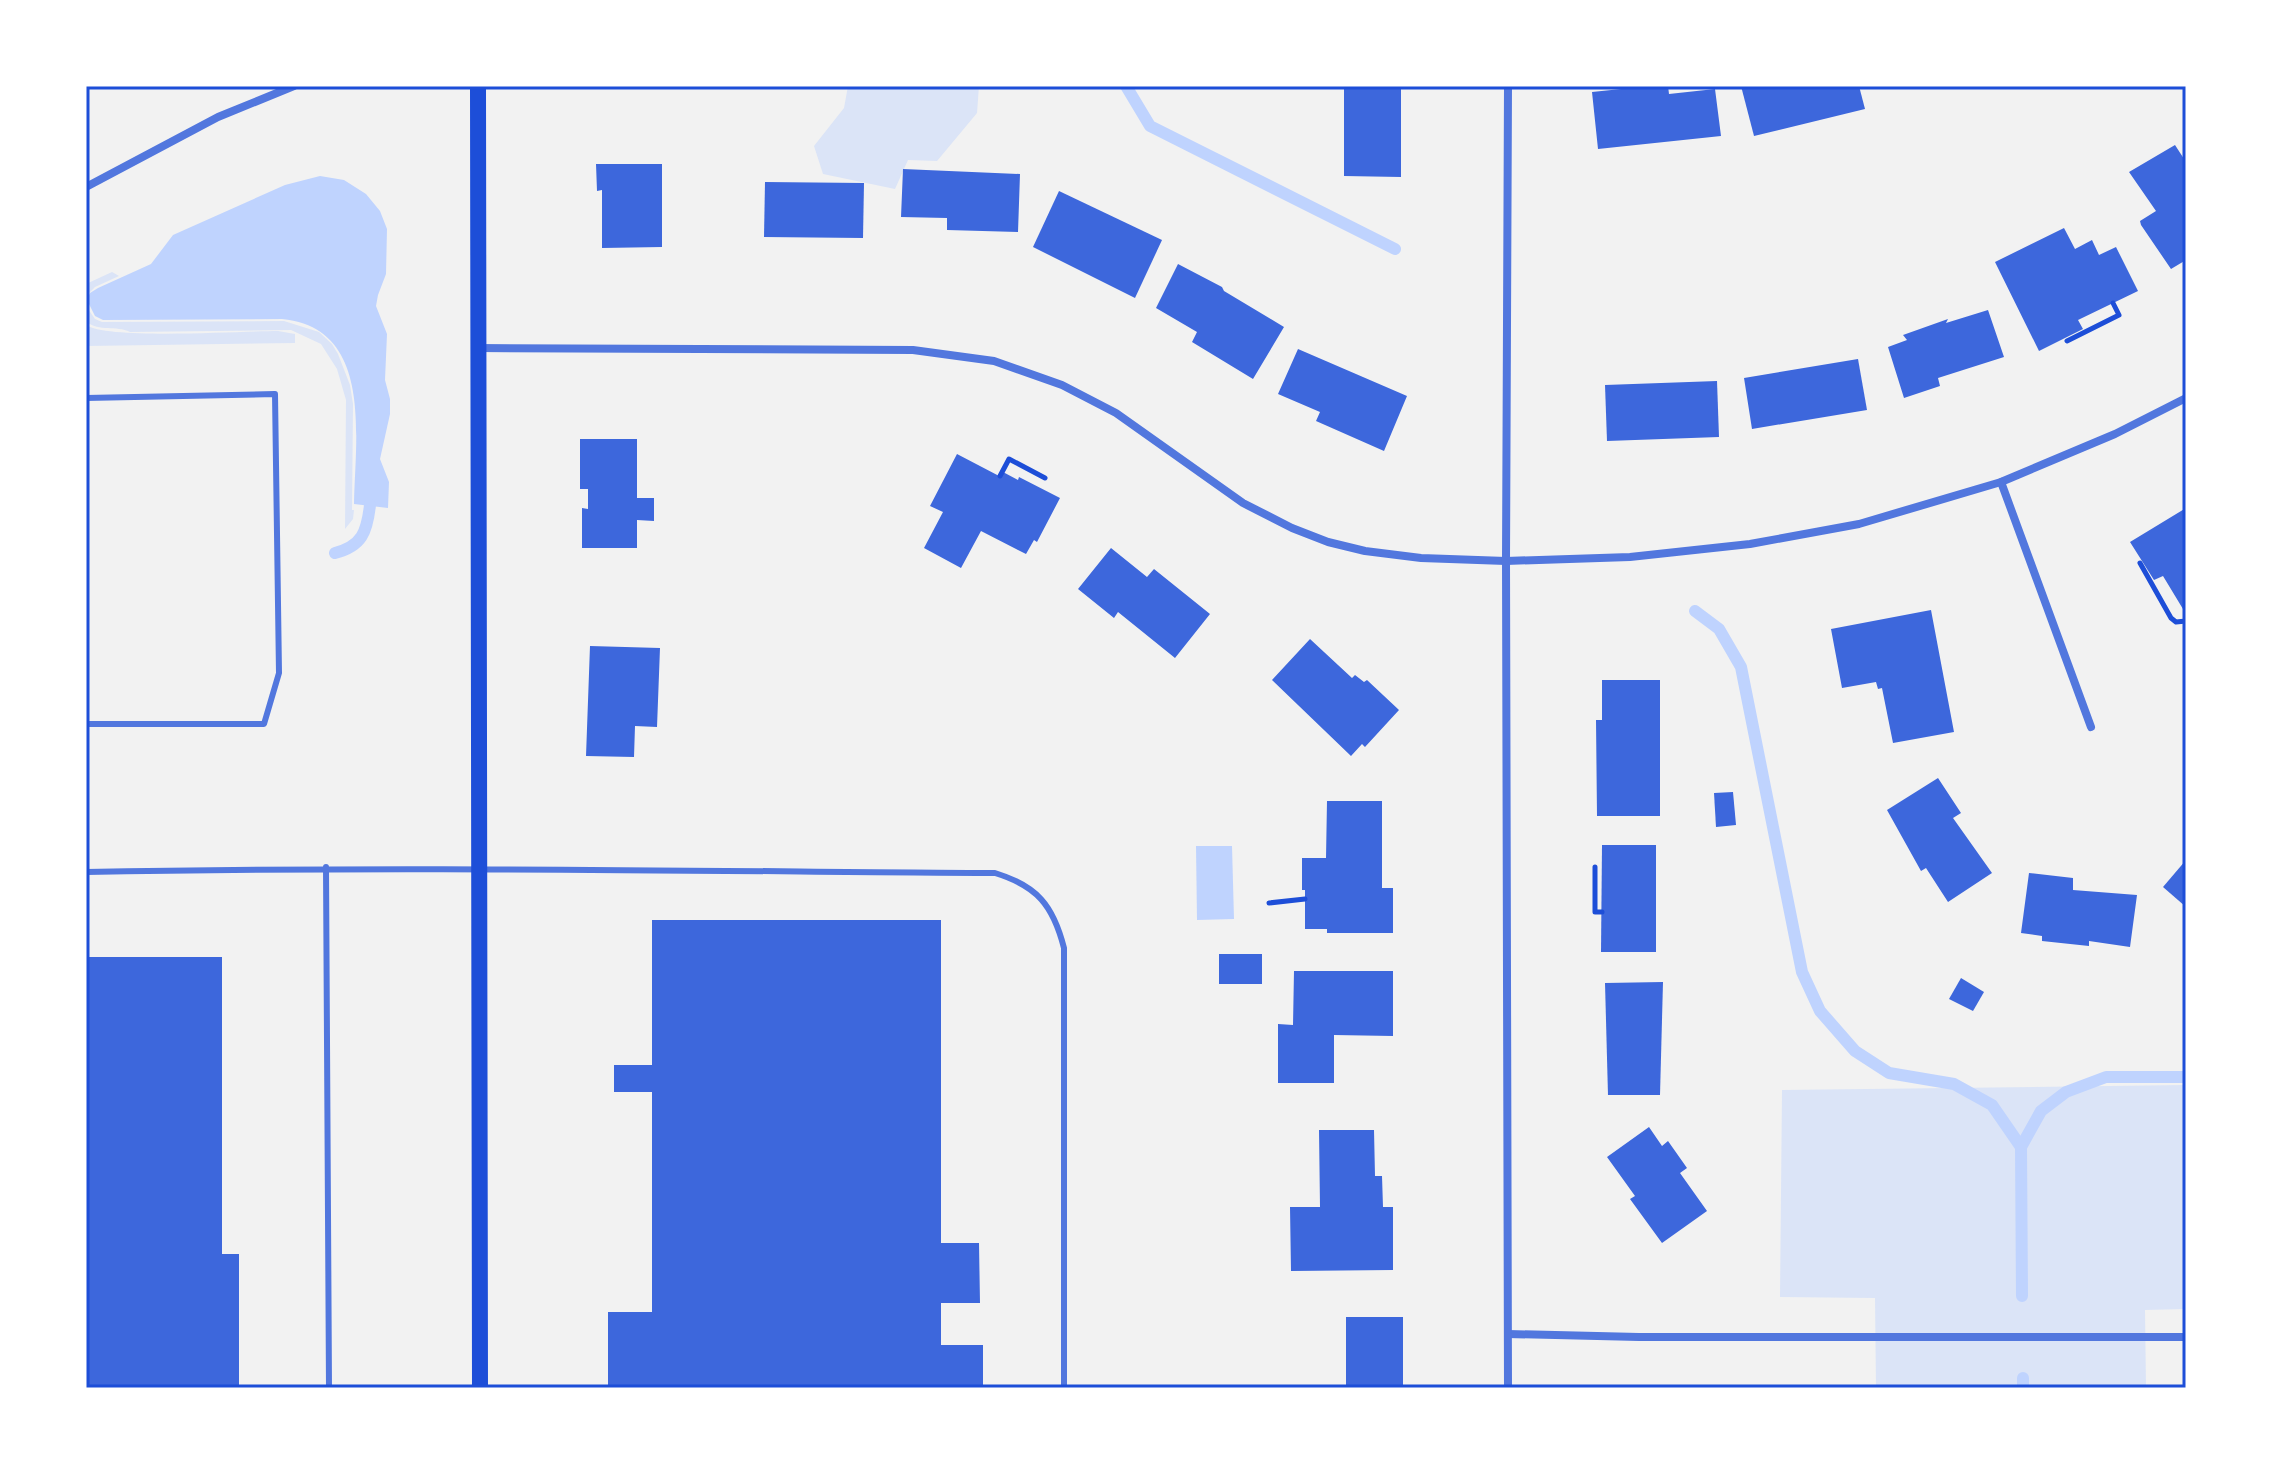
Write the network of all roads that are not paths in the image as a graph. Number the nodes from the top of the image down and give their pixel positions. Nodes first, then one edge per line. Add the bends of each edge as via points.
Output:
1 (294, 86) edge
2 (478, 86) edge
3 (1508, 86) edge
4 (86, 187) edge
5 (477, 348) junction
6 (86, 398) edge
7 (2186, 398) edge
8 (2001, 482) junction
9 (1506, 561) junction
10 (86, 724) edge
11 (2091, 727) dead end
12 (326, 867) junction
13 (480, 869) junction
14 (86, 872) edge
15 (1508, 1334) junction
16 (2186, 1337) edge
17 (329, 1388) edge
18 (480, 1388) edge
19 (1064, 1388) edge
20 (1508, 1388) edge

1 - 4 street via 218,117
2 - 5 main road
3 - 9 street
5 - 9 street via 913,350 994,361 1062,385 1116,413 1243,503 1292,528 1365,551
5 - 13 main road
6 - 10 lane via 275,394 279,673 264,724
7 - 8 street
8 - 9 street via 1859,524 1750,544 1630,557
8 - 11 street
9 - 15 street
12 - 13 lane
12 - 14 lane
12 - 17 lane
13 - 18 main road
13 - 19 lane via 995,873 1037,893 1050,909 1064,948
15 - 16 street
15 - 20 street

